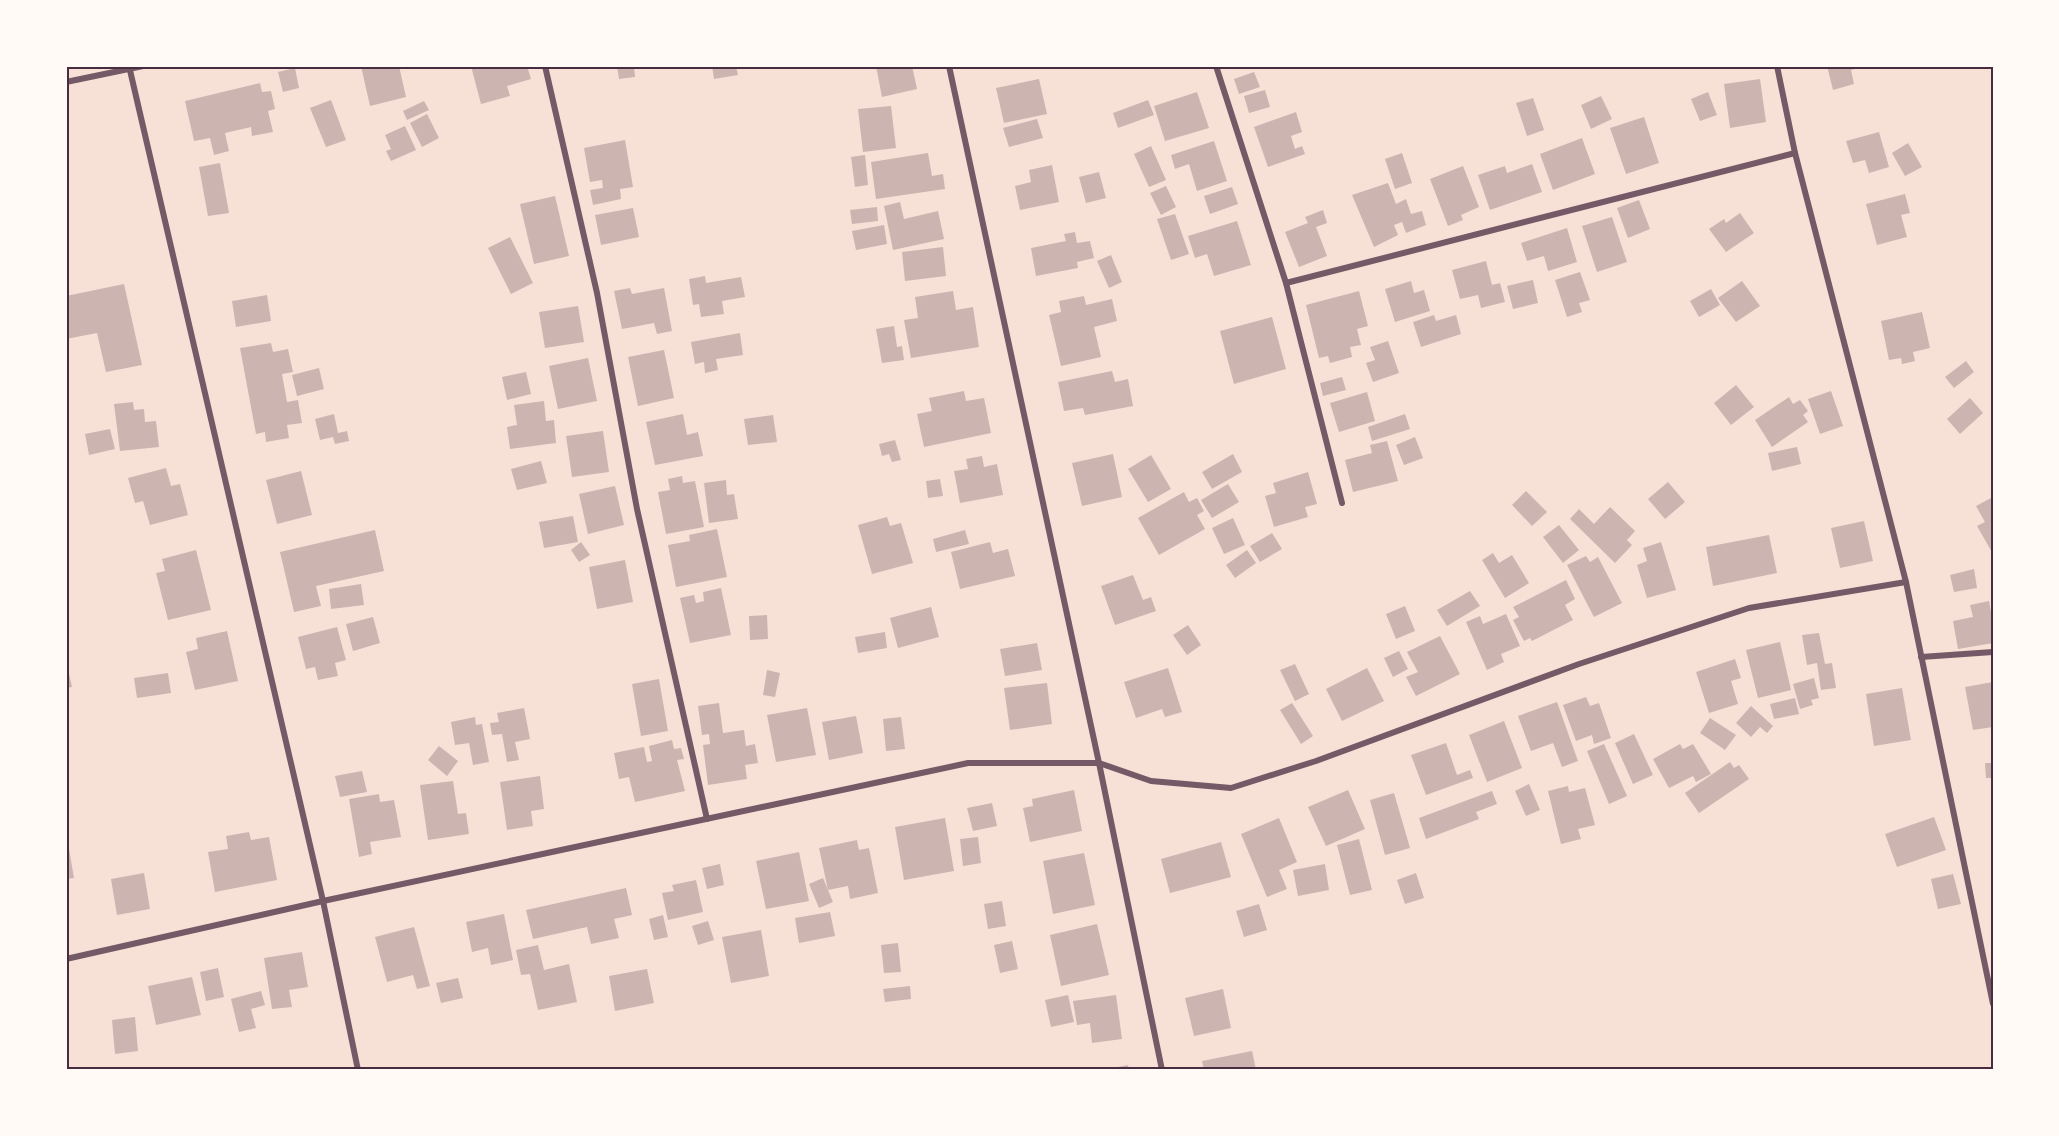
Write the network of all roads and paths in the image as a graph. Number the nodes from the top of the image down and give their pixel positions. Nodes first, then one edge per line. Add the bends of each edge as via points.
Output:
1 (143, 66) edge
2 (545, 66) edge
3 (949, 66) edge
4 (1216, 66) edge
5 (1777, 66) edge
6 (129, 68) edge
7 (66, 82) edge
8 (1795, 153) junction
9 (1286, 283) junction
10 (1342, 503) dead end
11 (1906, 582) junction
12 (1993, 652) edge
13 (1921, 657) junction
14 (1099, 763) junction
15 (706, 819) junction
16 (323, 901) junction
17 (66, 959) edge
18 (1993, 1004) edge
19 (358, 1070) edge
20 (1162, 1070) edge

1 - 6 street
2 - 15 street via 597,292 637,509
3 - 14 street
4 - 9 street
5 - 8 street
6 - 7 street
6 - 16 street
8 - 9 street
8 - 11 street
9 - 10 street
11 - 13 street
11 - 14 street via 1749,608 1231,788 1151,781
12 - 13 street
13 - 18 street
14 - 15 street via 968,763
14 - 20 street
15 - 16 street
16 - 17 street
16 - 19 street

